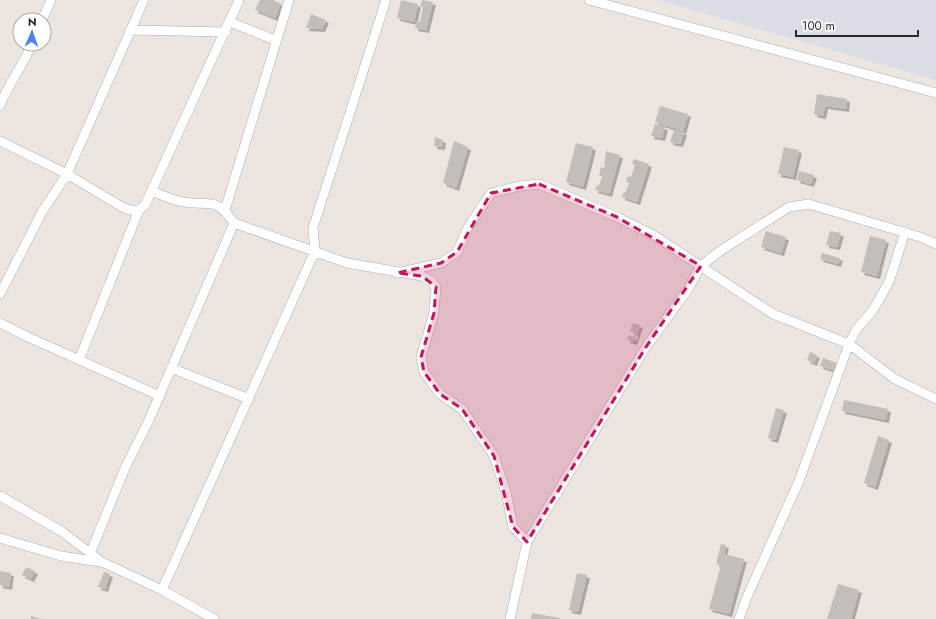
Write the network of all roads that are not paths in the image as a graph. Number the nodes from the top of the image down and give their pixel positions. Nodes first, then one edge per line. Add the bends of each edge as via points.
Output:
1 (51, 0) edge
2 (144, 0) edge
3 (239, 0) edge
4 (289, 0) edge
5 (386, 0) edge
6 (589, 0) edge
7 (46, 12) edge
8 (230, 22) junction
9 (130, 30) junction
10 (226, 32) junction
11 (275, 40) junction
12 (29, 52) edge
13 (936, 93) edge
14 (0, 105) edge
15 (0, 140) edge
16 (67, 174) junction
17 (151, 191) junction
18 (139, 210) junction
19 (225, 210) junction
20 (234, 223) junction
21 (905, 232) junction
22 (936, 244) edge
23 (315, 251) junction
24 (701, 266) junction
25 (397, 273) junction
26 (0, 294) edge
27 (0, 323) edge
28 (849, 344) junction
29 (79, 360) junction
30 (171, 368) junction
31 (160, 396) junction
32 (249, 399) junction
33 (936, 399) edge
34 (0, 496) edge
35 (0, 538) edge
36 (527, 542) junction
37 (90, 554) junction
38 (102, 562) junction
39 (162, 590) junction
40 (214, 619) edge
41 (510, 619) edge
42 (739, 619) edge

1 - 7 street
2 - 9 street
3 - 8 street
4 - 11 street
5 - 23 street via 313,228
6 - 13 street
8 - 10 street
8 - 11 street
9 - 10 street
9 - 16 street
10 - 17 street
11 - 19 street
12 - 14 street
15 - 16 street
16 - 18 street via 122,207
16 - 26 street via 42,212
17 - 18 street via 145,205
17 - 19 street via 180,201 213,204
18 - 29 street
19 - 20 street
20 - 23 street
20 - 30 street
21 - 22 street
21 - 24 street via 809,204 789,207
21 - 28 street via 889,282
23 - 25 street via 347,263
23 - 32 street
24 - 25 street via 655,236 539,184 491,193 469,226 457,252 441,264
24 - 28 street via 773,314
24 - 36 street via 688,289 646,347
25 - 36 street via 422,276 431,281 436,288 434,313 421,357 424,372 440,394 462,409 494,456 506,492 513,527
27 - 29 street
28 - 33 street via 895,379
28 - 42 street via 799,481
29 - 31 street
30 - 31 street
30 - 32 street
31 - 37 street via 125,468
32 - 39 street
34 - 37 street via 61,531
35 - 38 street via 61,556
36 - 41 street
37 - 38 street
38 - 39 street
39 - 40 street

